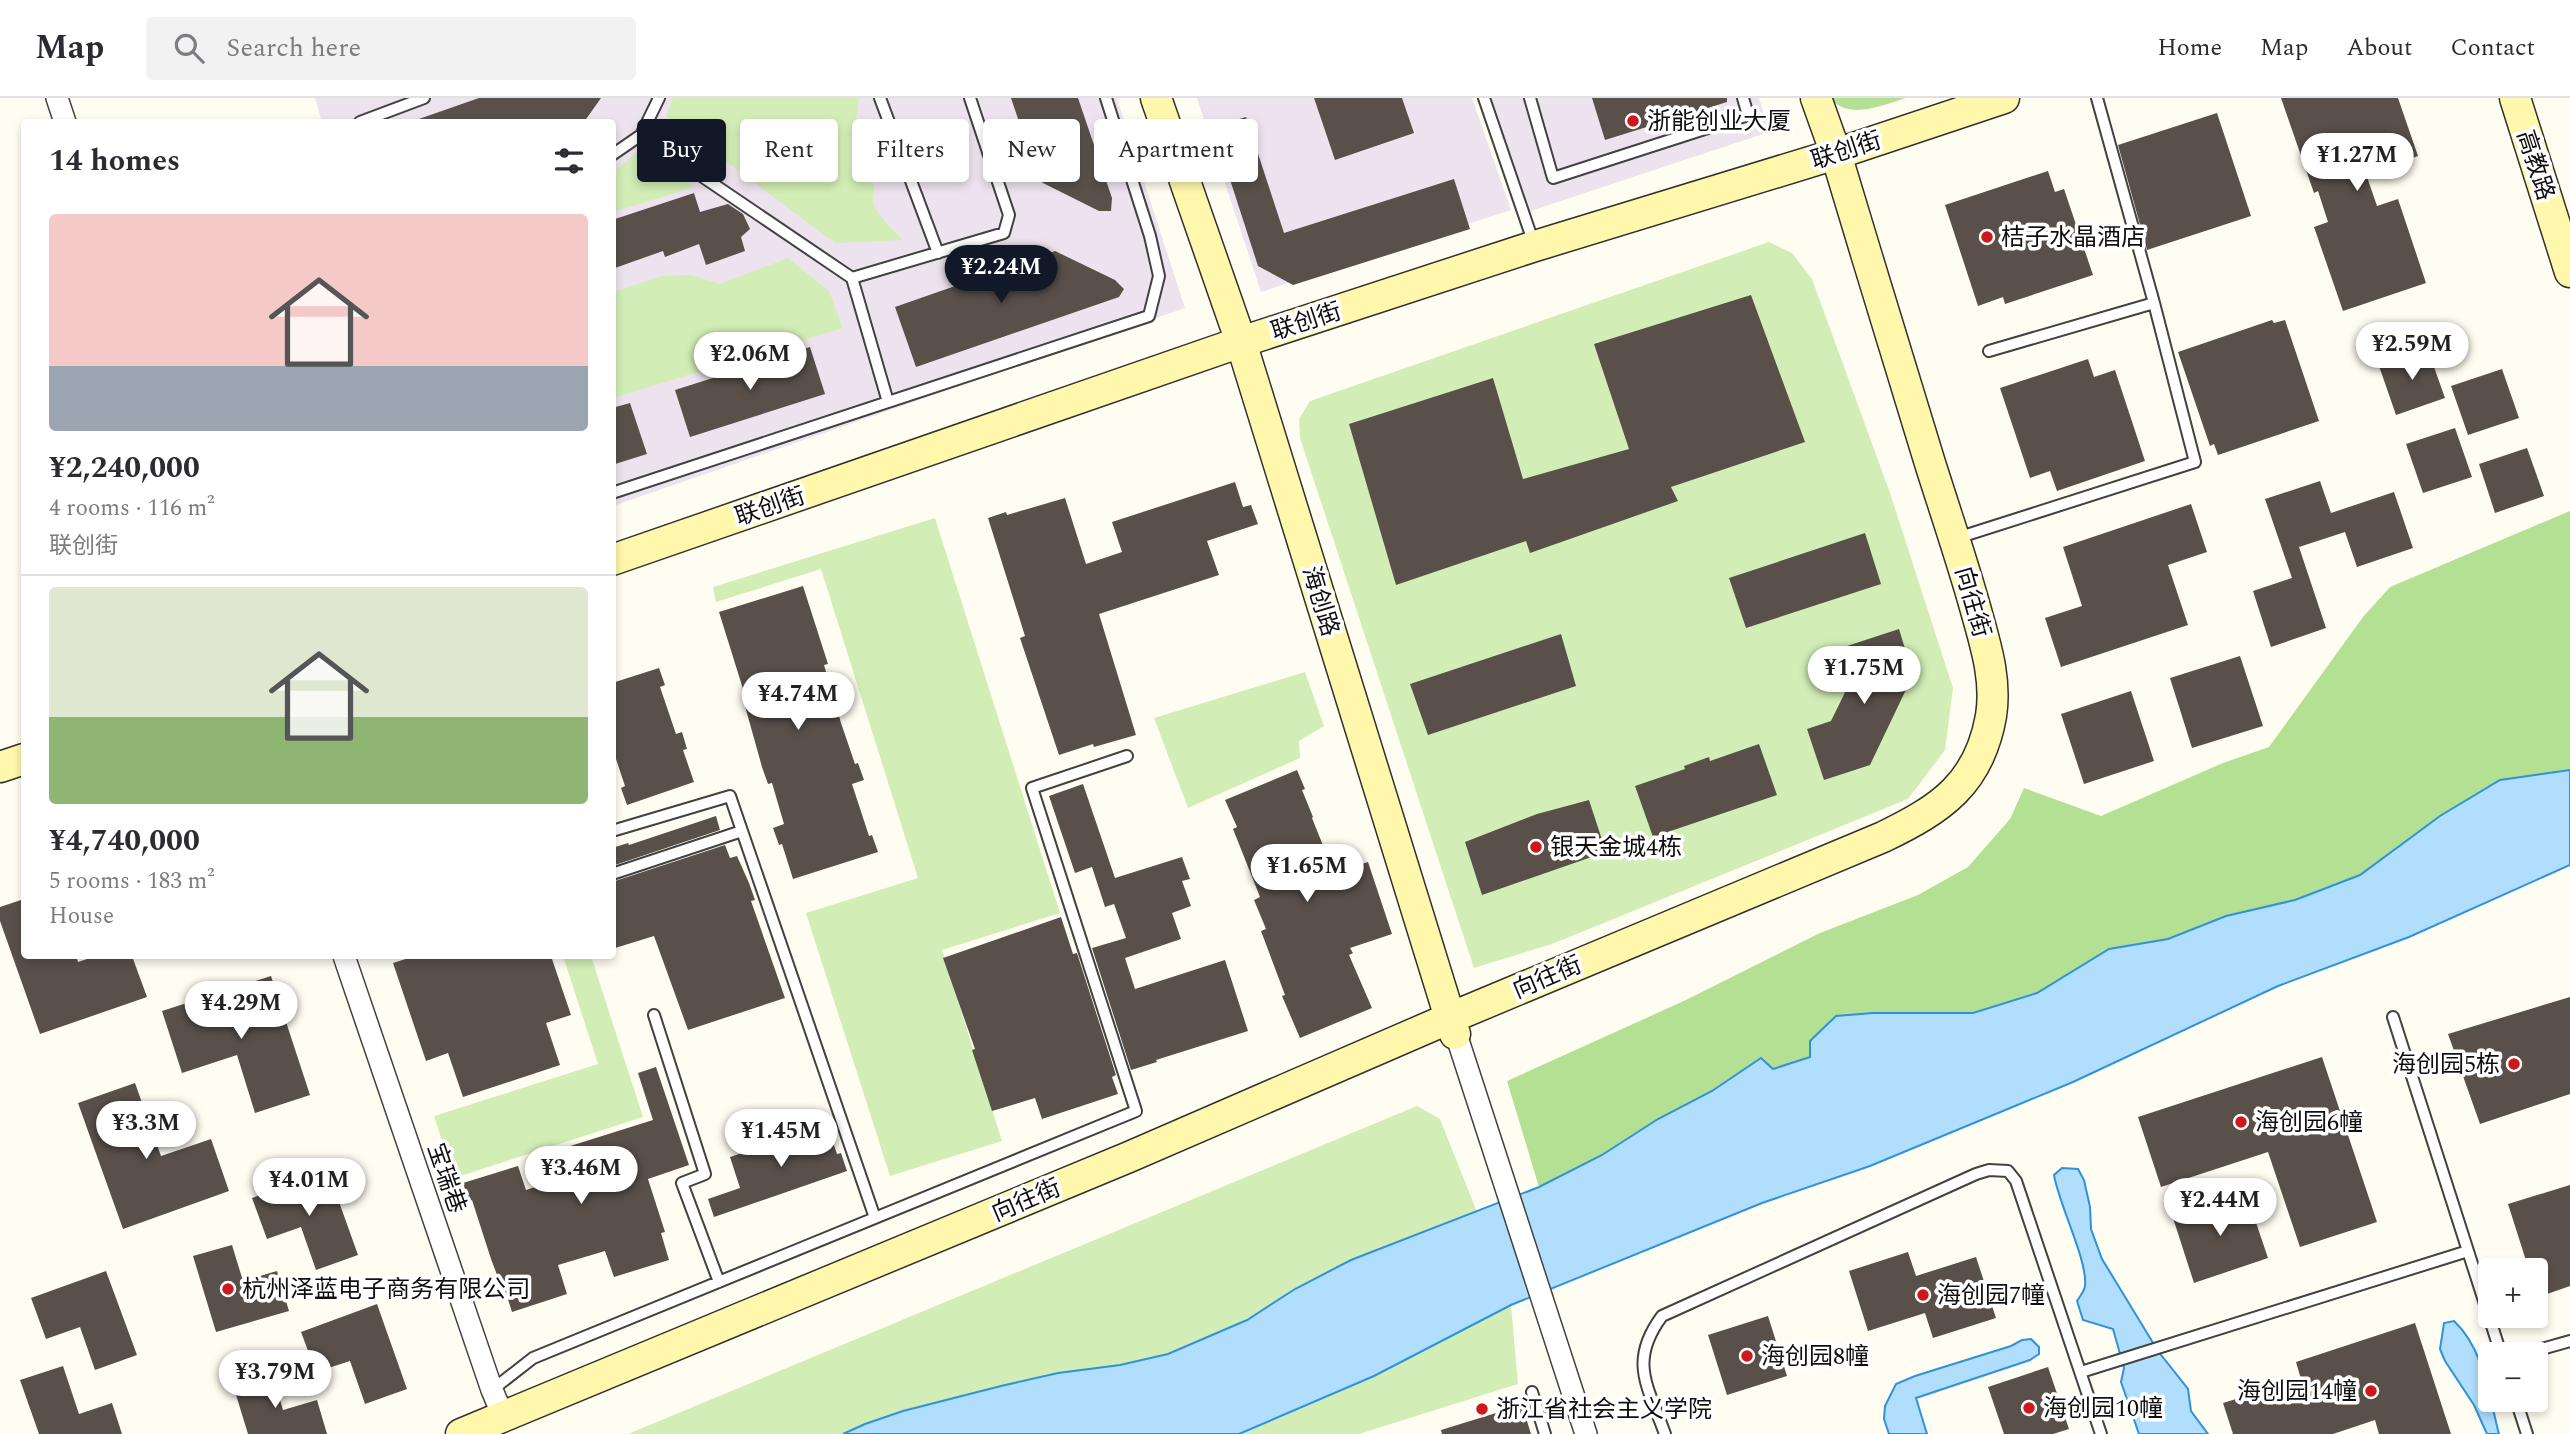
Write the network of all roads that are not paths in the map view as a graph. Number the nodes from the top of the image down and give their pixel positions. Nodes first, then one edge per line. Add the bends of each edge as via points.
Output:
1 (57, 98) edge
2 (424, 98) edge
3 (659, 98) edge
4 (880, 98) edge
5 (970, 98) edge
6 (1106, 98) edge
7 (1156, 98) edge
8 (1484, 98) edge
9 (1530, 98) edge
10 (1743, 98) edge
11 (1815, 98) edge
12 (2004, 98) edge
13 (2097, 98) edge
14 (2515, 98) edge
15 (64, 119) edge
16 (368, 119) edge
17 (649, 119) edge
18 (637, 138) edge
19 (616, 152) edge
20 (1836, 154) junction
21 (710, 182) edge
22 (1535, 246) junction
23 (938, 253) junction
24 (2570, 272) edge
25 (852, 278) junction
26 (2154, 303) junction
27 (1241, 342) junction
28 (1989, 351) dead end
29 (888, 402) junction
30 (616, 492) edge
31 (1954, 539) junction
32 (616, 559) edge
33 (1127, 756) dead end
34 (21, 760) edge
35 (0, 767) edge
36 (616, 830) edge
37 (743, 831) junction
38 (616, 873) edge
39 (345, 959) edge
40 (653, 1015) dead end
41 (2393, 1017) dead end
42 (1453, 1026) junction
43 (874, 1218) junction
44 (2468, 1251) junction
45 (719, 1282) junction
46 (2570, 1341) edge
47 (2497, 1342) edge
48 (2548, 1347) edge
49 (2081, 1372) junction
50 (1532, 1392) dead end
51 (2520, 1412) edge
52 (499, 1413) edge
53 (461, 1434) edge
54 (1545, 1434) edge
55 (1586, 1434) edge
56 (1665, 1434) edge
57 (2101, 1434) edge
58 (2527, 1434) edge

1 - 15 street
2 - 16 lane
3 - 17 lane
4 - 23 lane
5 - 23 lane via 1009,215 1004,233
6 - 29 lane via 1159,276 1149,316
7 - 27 street, 海创路
8 - 22 lane
9 - 10 lane via 1553,178 1748,115
11 - 20 street, 向往街
12 - 20 street, 联创街
13 - 26 lane
14 - 24 street, 高教路
18 - 19 lane
20 - 22 street, 联创街
20 - 31 street, 向往街
21 - 25 lane
22 - 27 street, 联创街
23 - 25 lane
25 - 29 lane
26 - 28 lane
26 - 31 lane via 2195,462
27 - 32 street, 联创街
27 - 42 street, 海创路
29 - 30 lane
31 - 42 street, 向往街 via 1989,658 1992,698 1979,755 1964,782 1941,805 1883,837
33 - 43 lane via 1032,788 1136,1111
34 - 35 street
36 - 37 lane via 730,796
37 - 38 lane
37 - 43 lane
39 - 52 street, 宝瑞巷
40 - 45 lane via 705,1174 682,1183
41 - 44 lane
42 - 52 street, 向往街
42 - 55 street, 海创路
43 - 45 lane
44 - 47 lane
44 - 49 lane
45 - 52 lane via 533,1358
46 - 48 lane
49 - 56 lane via 2017,1181 2008,1171 1989,1170 1662,1316 1650,1332 1642,1367
49 - 57 lane
50 - 54 lane
51 - 58 lane
52 - 53 street, 向往街

